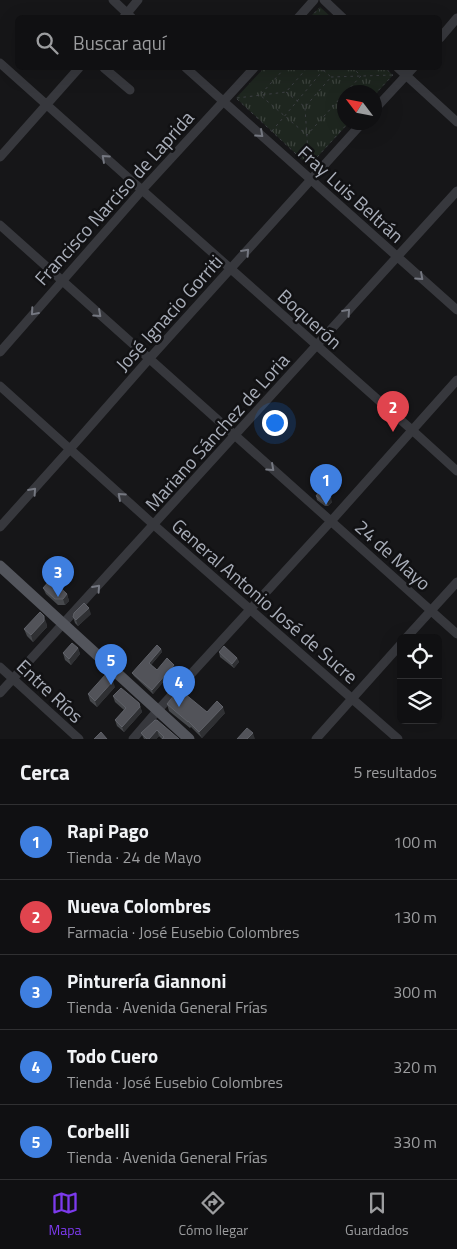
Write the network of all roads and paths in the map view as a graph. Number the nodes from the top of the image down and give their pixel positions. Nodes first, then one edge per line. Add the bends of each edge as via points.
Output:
1 (112, 0) edge
2 (138, 0) edge
3 (314, 0) edge
4 (324, 0) edge
5 (126, 15) edge
6 (128, 15) edge
7 (301, 15) edge
8 (313, 15) edge
9 (319, 15) edge
10 (340, 15) edge
11 (457, 18) edge
12 (442, 36) edge
13 (0, 63) edge
14 (77, 70) edge
15 (106, 70) edge
16 (188, 70) edge
17 (252, 70) edge
18 (284, 70) edge
19 (306, 70) edge
20 (323, 70) edge
21 (325, 70) edge
22 (355, 70) edge
23 (411, 70) edge
24 (396, 71) edge
25 (406, 75) junction
26 (362, 76) junction
27 (332, 77) junction
28 (353, 85) edge
29 (382, 86) edge
30 (130, 90) dead end
31 (242, 92) dead end
32 (286, 92) junction
33 (260, 95) junction
34 (236, 98) junction
35 (297, 101) junction
36 (382, 101) edge
37 (224, 102) junction
38 (337, 102) edge
39 (47, 105) junction
40 (305, 108) junction
41 (284, 116) junction
42 (457, 122) edge
43 (342, 130) edge
44 (356, 130) edge
45 (272, 132) junction
46 (307, 135) junction
47 (0, 157) edge
48 (309, 166) junction
49 (312, 180) junction
50 (142, 190) junction
51 (457, 192) edge
52 (0, 225) edge
53 (398, 257) junction
54 (230, 269) junction
55 (61, 281) junction
56 (457, 310) edge
57 (317, 346) junction
58 (0, 352) edge
59 (149, 359) junction
60 (457, 380) edge
61 (0, 386) edge
62 (412, 430) junction
63 (235, 436) junction
64 (70, 449) junction
65 (457, 471) edge
66 (331, 521) junction
67 (154, 525) junction
68 (0, 527) edge
69 (0, 566) edge
70 (457, 582) edge
71 (250, 610) junction
72 (430, 611) junction
73 (64, 624) junction
74 (410, 634) edge
75 (457, 634) edge
76 (397, 648) edge
77 (0, 667) edge
78 (13, 679) junction
79 (0, 694) edge
80 (352, 699) junction
81 (158, 710) junction
82 (78, 739) edge
83 (133, 739) edge
84 (190, 739) edge
85 (316, 739) edge
86 (398, 739) edge

1 - 5 street
2 - 6 street
3 - 7 street
4 - 10 street
8 - 9 path via 320,7
11 - 12 street
13 - 39 street, Boquerón
14 - 39 street
15 - 30 street
16 - 37 street, Fray Luis Beltrán
17 - 37 street, Francisco Narciso de Laprida
18 - 33 path
19 - 32 path
20 - 35 path
21 - 27 path
22 - 26 path
23 - 25 street
24 - 25 street
24 - 26 path
24 - 29 path
25 - 36 street
25 - 42 street
26 - 27 path
26 - 28 path
27 - 40 path
31 - 34 path
32 - 33 path
32 - 35 path
33 - 34 path
33 - 41 path
34 - 45 path
35 - 40 path
35 - 41 path
37 -> 49 street, Fray Luis Beltrán
37 - 50 street, Francisco Narciso de Laprida
38 - 46 path
39 - 47 street
50 -> 39 street, Boquerón
40 - 46 path
41 - 45 path
41 - 46 path
43 - 48 path
44 - 49 street, José Ignacio Gorriti
45 - 48 path
46 - 48 path
49 - 53 street, Fray Luis Beltrán
54 -> 49 street, José Ignacio Gorriti
50 - 54 street, Boquerón
50 - 55 street, Francisco Narciso de Laprida
51 - 53 street, Mariano Sánchez de Loria
52 - 55 street, 24 de Mayo
53 -> 56 street, Fray Luis Beltrán
57 -> 53 street, Mariano Sánchez de Loria
54 - 57 street, Boquerón
54 - 59 street, José Ignacio Gorriti
55 -> 58 street, Francisco Narciso de Laprida
55 -> 59 street, 24 de Mayo
57 - 62 street, Boquerón
57 - 63 street, Mariano Sánchez de Loria
59 - 63 street, 24 de Mayo
59 - 64 street, José Ignacio Gorriti
60 - 62 street
61 - 64 street, General Antonio José de Sucre
62 - 65 street, Boquerón
62 - 66 street
63 -> 66 street, 24 de Mayo
63 - 67 street, Mariano Sánchez de Loria
67 -> 64 street, General Antonio José de Sucre
68 -> 64 street, José Ignacio Gorriti
66 - 71 street
66 - 72 street, 24 de Mayo
67 - 71 street, General Antonio José de Sucre
73 -> 67 street, Mariano Sánchez de Loria
69 - 73 main road
70 - 72 street
71 - 80 street, General Antonio José de Sucre
71 - 81 street
72 - 74 street
72 - 75 street, 24 de Mayo
73 - 78 street, Mariano Sánchez de Loria
73 - 81 main road
76 - 80 street
77 - 78 street, Entre Ríos
78 - 79 street, Mariano Sánchez de Loria
78 - 82 street, Entre Ríos
80 - 85 street
80 - 86 street, General Antonio José de Sucre
81 - 83 street
81 - 84 main road

